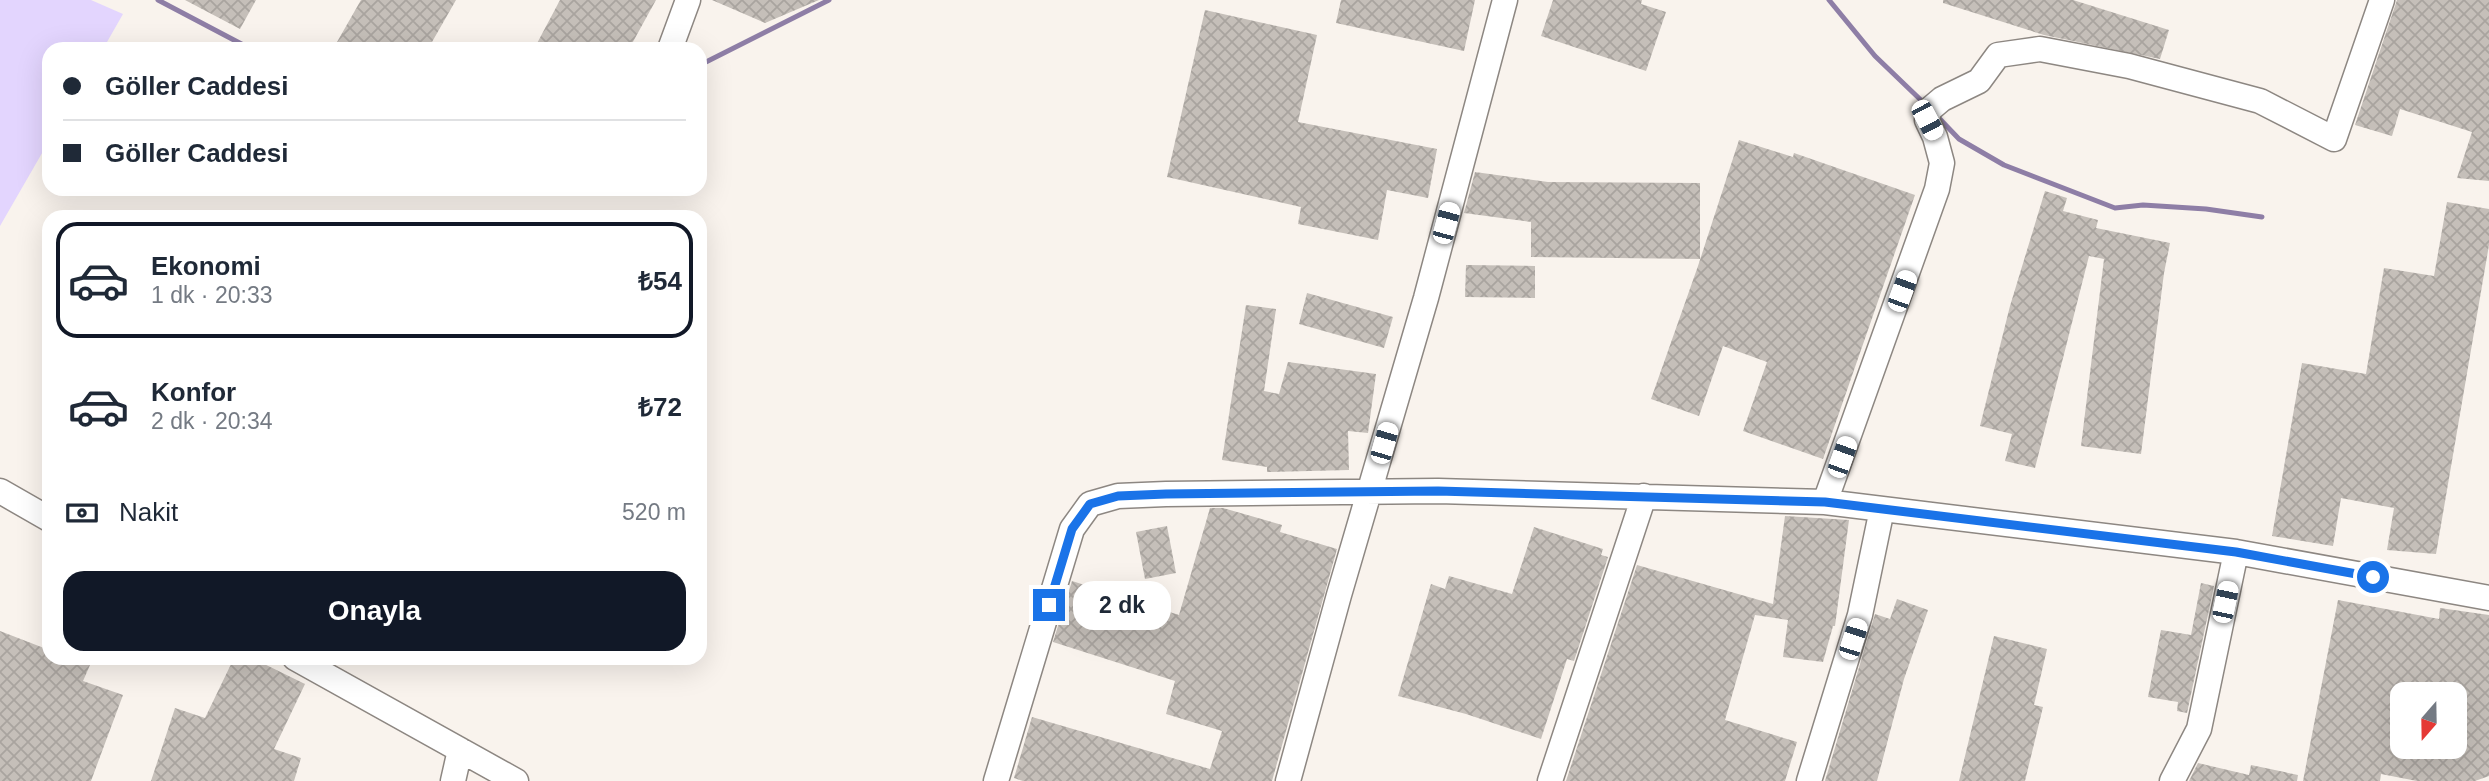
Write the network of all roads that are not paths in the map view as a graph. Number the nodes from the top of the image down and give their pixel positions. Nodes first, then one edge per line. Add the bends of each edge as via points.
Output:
1 (688, 0) edge
2 (1505, 0) edge
3 (2382, 0) edge
4 (673, 42) edge
5 (0, 491) edge
6 (1370, 492) junction
7 (1644, 496) junction
8 (1825, 502) junction
9 (1882, 509) junction
10 (42, 515) edge
11 (2236, 552) junction
12 (2489, 598) edge
13 (308, 665) edge
14 (460, 750) junction
15 (453, 781) edge
16 (516, 781) edge
17 (996, 781) edge
18 (1288, 781) edge
19 (1550, 781) edge
20 (1809, 781) edge
21 (2172, 781) edge

1 - 4 street
2 - 6 street
3 - 8 street via 2334,139 2260,101 2129,66 2040,50 1998,55 1979,81 1934,106 1927,120 1942,163 1937,189
5 - 10 street
6 - 7 street
6 - 17 street via 1118,496 1090,504 1072,529
6 - 18 street
7 - 8 street
7 - 19 street
8 - 9 street
9 - 11 street
9 - 20 street via 1860,615
11 - 12 street
11 - 21 street via 2199,729
13 - 14 street
14 - 15 street
14 - 16 street

